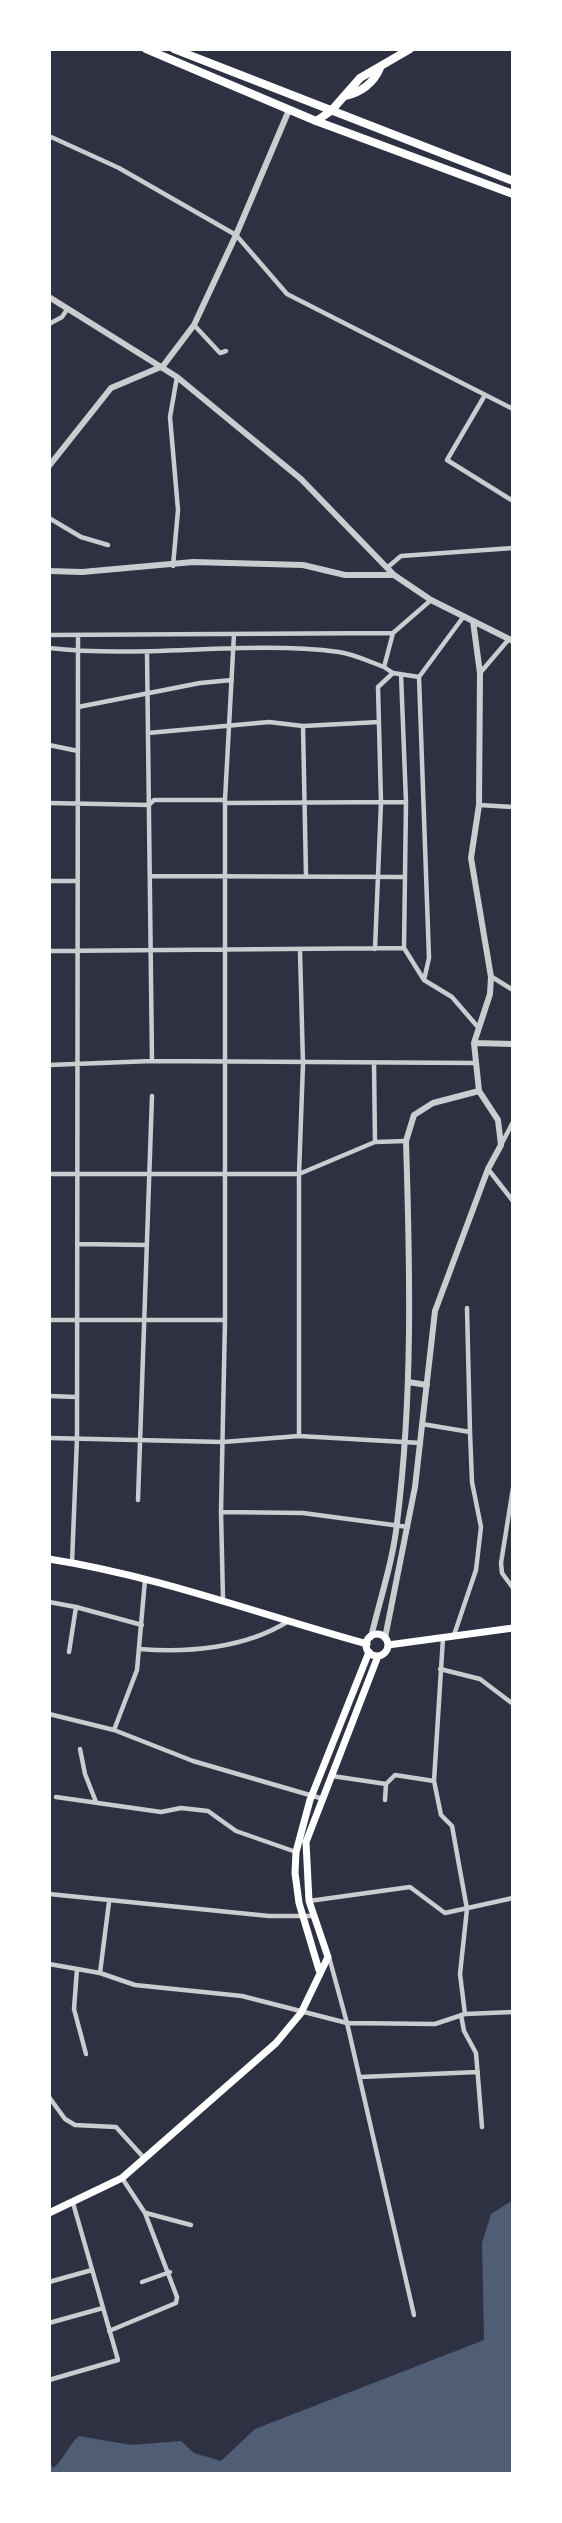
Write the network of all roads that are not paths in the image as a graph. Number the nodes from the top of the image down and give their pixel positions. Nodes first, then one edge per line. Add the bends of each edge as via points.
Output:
1 (146, 49) edge
2 (174, 49) edge
3 (410, 49) edge
4 (289, 110) junction
5 (331, 111) junction
6 (316, 121) junction
7 (49, 136) edge
8 (513, 180) edge
9 (513, 194) edge
10 (236, 235) junction
11 (49, 297) edge
12 (68, 308) junction
13 (49, 324) edge
14 (194, 325) junction
15 (226, 351) dead end
16 (163, 366) junction
17 (177, 377) junction
18 (485, 395) junction
19 (513, 409) edge
20 (49, 467) edge
21 (513, 501) edge
22 (49, 518) edge
23 (108, 545) dead end
24 (513, 548) edge
25 (173, 566) junction
26 (388, 567) junction
27 (49, 571) edge
28 (394, 575) junction
29 (431, 600) junction
30 (464, 615) junction
31 (473, 621) junction
32 (393, 633) junction
33 (234, 634) junction
34 (49, 635) edge
35 (78, 635) junction
36 (511, 640) edge
37 (49, 648) edge
38 (233, 649) junction
39 (78, 652) junction
40 (147, 653) junction
41 (384, 667) junction
42 (393, 673) junction
43 (480, 673) junction
44 (401, 674) junction
45 (419, 677) junction
46 (232, 680) junction
47 (147, 692) junction
48 (78, 707) junction
49 (379, 722) junction
50 (303, 726) junction
51 (229, 728) junction
52 (148, 733) junction
53 (49, 745) edge
54 (78, 751) junction
55 (225, 801) junction
56 (304, 801) junction
57 (381, 802) junction
58 (407, 802) junction
59 (49, 803) edge
60 (78, 804) junction
61 (479, 804) junction
62 (149, 806) junction
63 (513, 807) edge
64 (306, 875) junction
65 (150, 876) junction
66 (379, 876) junction
67 (226, 877) junction
68 (405, 877) junction
69 (49, 881) edge
70 (78, 881) junction
71 (404, 948) junction
72 (375, 949) junction
73 (152, 950) junction
74 (224, 950) junction
75 (49, 951) edge
76 (300, 951) junction
77 (78, 953) junction
78 (491, 977) junction
79 (424, 980) junction
80 (513, 990) edge
81 (477, 1026) junction
82 (474, 1043) junction
83 (513, 1044) edge
84 (152, 1061) junction
85 (226, 1062) junction
86 (374, 1063) junction
87 (477, 1063) junction
88 (76, 1064) junction
89 (303, 1064) junction
90 (49, 1065) edge
91 (479, 1091) junction
92 (152, 1096) dead end
93 (513, 1122) edge
94 (406, 1141) junction
95 (375, 1142) junction
96 (501, 1145) junction
97 (488, 1169) junction
98 (150, 1172) junction
99 (49, 1174) edge
100 (226, 1174) junction
101 (299, 1174) junction
102 (77, 1175) junction
103 (513, 1201) edge
104 (77, 1244) junction
105 (147, 1245) junction
106 (467, 1308) dead end
107 (49, 1320) edge
108 (77, 1320) junction
109 (145, 1320) junction
110 (225, 1320) junction
111 (408, 1382) junction
112 (427, 1385) junction
113 (49, 1396) edge
114 (77, 1397) junction
115 (422, 1424) junction
116 (470, 1432) junction
117 (299, 1436) junction
118 (49, 1438) edge
119 (77, 1438) junction
120 (140, 1441) junction
121 (223, 1442) junction
122 (407, 1442) junction
123 (421, 1443) junction
124 (513, 1488) edge
125 (138, 1500) dead end
126 (221, 1512) junction
127 (397, 1525) junction
128 (408, 1527) junction
129 (49, 1559) edge
130 (72, 1563) junction
131 (145, 1580) junction
132 (513, 1588) edge
133 (223, 1599) junction
134 (49, 1602) edge
135 (76, 1607) junction
136 (287, 1622) junction
137 (142, 1625) junction
138 (513, 1629) edge
139 (454, 1636) junction
140 (443, 1637) junction
141 (386, 1641) junction
142 (369, 1644) junction
143 (140, 1649) junction
144 (69, 1652) dead end
145 (378, 1656) junction
146 (440, 1669) junction
147 (513, 1704) edge
148 (49, 1714) edge
149 (114, 1730) junction
150 (80, 1749) dead end
151 (330, 1776) junction
152 (433, 1781) junction
153 (386, 1784) junction
154 (316, 1796) junction
155 (56, 1797) dead end
156 (386, 1800) dead end
157 (96, 1802) junction
158 (296, 1852) junction
159 (49, 1894) edge
160 (513, 1898) edge
161 (309, 1901) junction
162 (109, 1902) junction
163 (467, 1909) junction
164 (315, 1916) junction
165 (304, 1917) junction
166 (328, 1957) junction
167 (49, 1964) edge
168 (77, 1969) junction
169 (319, 1970) junction
170 (100, 1973) junction
171 (513, 2012) edge
172 (301, 2013) junction
173 (463, 2015) junction
174 (347, 2022) junction
175 (86, 2054) dead end
176 (478, 2072) junction
177 (360, 2077) junction
178 (49, 2097) edge
179 (482, 2127) dead end
180 (146, 2160) junction
181 (122, 2178) junction
182 (73, 2203) junction
183 (49, 2213) edge
184 (145, 2213) junction
185 (191, 2225) dead end
186 (92, 2270) junction
187 (170, 2272) junction
188 (49, 2282) edge
189 (142, 2282) dead end
190 (103, 2308) junction
191 (414, 2315) dead end
192 (49, 2323) edge
193 (109, 2331) junction
194 (49, 2380) edge

1 - 4 main road
2 - 5 main road
3 - 5 main road via 360,78
4 - 6 main road
4 - 10 street
5 - 6 main road
5 - 8 main road
6 - 9 main road
7 - 10 street via 119,168
10 - 14 street
10 - 18 street via 287,293
11 - 12 street
12 - 13 street
12 - 16 street
14 - 15 street via 220,353
14 - 16 street
16 - 17 street
16 - 20 street via 111,388
17 - 25 street via 170,416 178,510
17 - 26 street via 301,479
18 - 19 street
18 - 21 street via 447,460
22 - 23 street via 81,537
24 - 26 street via 401,556
25 - 27 street
25 - 28 street via 193,562 303,565 345,575
26 - 28 street
28 - 29 street
29 - 30 street
29 - 32 street
30 - 31 street
30 - 45 street
31 - 36 street
31 - 43 street
32 - 33 street
32 - 41 street
33 - 35 street
33 - 38 street
34 - 35 street
35 - 39 street
36 - 43 street
37 - 39 street
38 - 40 street
38 - 41 street via 341,652
38 - 46 street
39 - 40 street
39 - 48 street
40 - 47 street
41 - 42 street
42 - 44 street
42 - 49 street via 378,687
43 - 61 street
44 - 45 street
44 - 58 street
45 - 79 street via 429,958
46 - 47 street
46 - 51 street
47 - 48 street
47 - 52 street
48 - 54 street
49 - 50 street
49 - 57 street
50 - 51 street via 269,722
50 - 56 street
51 - 52 street
51 - 55 street
52 - 62 street
53 - 54 street
54 - 60 street
55 - 56 street
55 - 62 street via 154,800
55 - 67 street
56 - 57 street
56 - 64 street
57 - 58 street
57 - 66 street
58 - 68 street
59 - 60 street
60 - 62 street
60 - 70 street
61 - 63 street
61 - 78 street via 471,858
62 - 65 street
64 - 66 street
64 - 67 street
65 - 67 street
65 - 73 street
66 - 68 street
66 - 72 street
67 - 74 street
68 - 71 street
69 - 70 street
70 - 77 street
71 - 72 street
71 - 79 street
72 - 76 street
73 - 74 street
73 - 77 street
73 - 84 street
74 - 76 street
74 - 85 street
75 - 77 street
76 - 89 street
77 - 88 street
78 - 80 street
78 - 81 street via 488,1002
79 - 81 street via 452,997
81 - 82 street
82 - 83 street
82 - 87 street
84 - 85 street
84 - 88 street
85 - 89 street
85 - 100 street
86 - 87 street
86 - 89 street
86 - 95 street
87 - 91 street
88 - 90 street
88 - 102 street
89 - 101 street
91 - 94 street via 433,1102 414,1115
91 - 96 street via 498,1120
92 - 98 street
93 - 96 street
94 - 95 street
94 - 111 street via 411,1312
95 - 101 street
96 - 97 street
97 - 103 street
97 - 112 street via 435,1311
98 - 100 street
98 - 102 street
98 - 105 street
99 - 102 street
100 - 101 street
100 - 110 street
101 - 117 street
102 - 104 street
104 - 105 street
104 - 108 street
105 - 109 street
106 - 116 street
107 - 108 street
108 - 109 street
108 - 114 street
109 - 110 street
109 - 120 street
110 - 121 street
111 - 112 street
111 - 122 street
112 - 115 street
113 - 114 street
114 - 119 street
115 - 116 street
115 - 123 street
116 - 139 street via 472,1482 481,1527 476,1570
117 - 121 street
117 - 122 street
118 - 119 street
119 - 120 street
119 - 130 street
120 - 121 street
120 - 125 street
121 - 126 street
122 - 123 street
122 - 127 street
123 - 128 street
124 - 132 street via 501,1563
126 - 127 street via 303,1513
126 - 133 street
127 - 128 street
127 - 142 street
128 - 141 street
129 - 130 main road
130 - 131 main road
131 - 133 main road
131 - 137 street
133 - 136 main road
134 - 135 street
135 - 137 street
135 - 144 street
136 - 142 main road
136 - 143 street via 270,1633 205,1648
137 - 143 street
138 - 139 main road
139 - 140 main road
140 - 141 main road
140 - 146 street
141 - 142 main road
141 - 145 main road via 386,1651
142 - 145 main road
142 - 154 main road
143 - 149 street via 137,1671
145 - 151 main road
146 - 147 street via 480,1679
146 - 152 street
148 - 149 street
149 - 154 street via 193,1761
150 - 157 street
151 - 153 street
151 - 154 main road
152 - 153 street via 395,1775
152 - 163 street via 441,1815 452,1826
153 - 156 street
154 - 158 main road
154 - 161 main road via 306,1842
155 - 157 street
157 - 158 street via 161,1812 181,1808 208,1811 236,1831
158 - 165 main road via 295,1873
159 - 162 street
160 - 163 street
161 - 163 street via 410,1887 445,1913
161 - 164 main road
162 - 165 street
162 - 170 street
163 - 173 street via 460,1974
164 - 165 street
164 - 166 main road
165 - 169 main road
166 - 169 main road
166 - 174 street
167 - 168 street
168 - 170 street
168 - 175 street via 74,2009
169 - 172 main road
170 - 172 street via 135,1985 242,1996
171 - 173 street
172 - 174 street
172 - 180 main road via 276,2043
173 - 174 street via 435,2024
173 - 176 street
174 - 177 street
176 - 177 street
176 - 179 street
177 - 191 street
178 - 180 street via 75,2125 116,2127
180 - 181 main road
181 - 182 main road
181 - 184 street
182 - 183 main road
182 - 186 street
184 - 185 street
184 - 187 street
186 - 188 street
186 - 190 street
187 - 189 street
187 - 193 street via 176,2303
190 - 192 street
190 - 193 street
193 - 194 street via 118,2360

